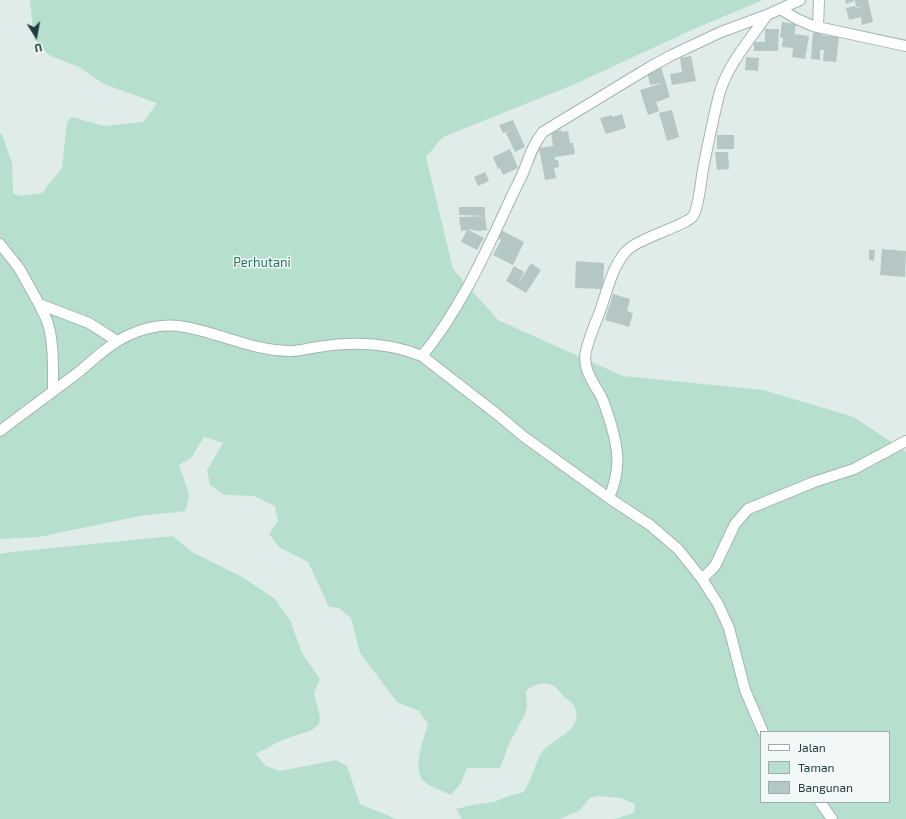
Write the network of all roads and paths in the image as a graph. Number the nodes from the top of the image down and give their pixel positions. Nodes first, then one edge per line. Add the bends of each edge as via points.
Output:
1 (819, 0) edge
2 (795, 1) edge
3 (780, 9) junction
4 (767, 15) junction
5 (818, 27) junction
6 (906, 46) edge
7 (0, 244) edge
8 (39, 304) junction
9 (117, 341) junction
10 (422, 356) junction
11 (52, 391) junction
12 (0, 431) edge
13 (906, 441) edge
14 (609, 498) junction
15 (702, 578) junction
16 (763, 731) edge
17 (821, 803) edge
18 (832, 819) edge

1 - 5 street
2 - 3 street
3 - 4 street
3 - 5 street
4 - 10 street via 721,32 672,55 543,132 476,271 448,320
4 - 14 street via 737,58 721,89 696,212 688,221 627,250 612,277 588,344 585,358 587,370 601,396 618,453 617,473
5 - 6 street
7 - 8 street via 19,268
8 - 9 street via 89,323
8 - 11 street via 50,332
9 - 10 street via 139,330 168,326 187,328 281,351 372,343
9 - 11 street
10 - 14 street via 523,436
11 - 12 street
13 - 15 street via 854,469 748,509 735,524 715,566
14 - 15 street via 650,525 678,549
15 - 16 street via 727,623 745,690
17 - 18 street

